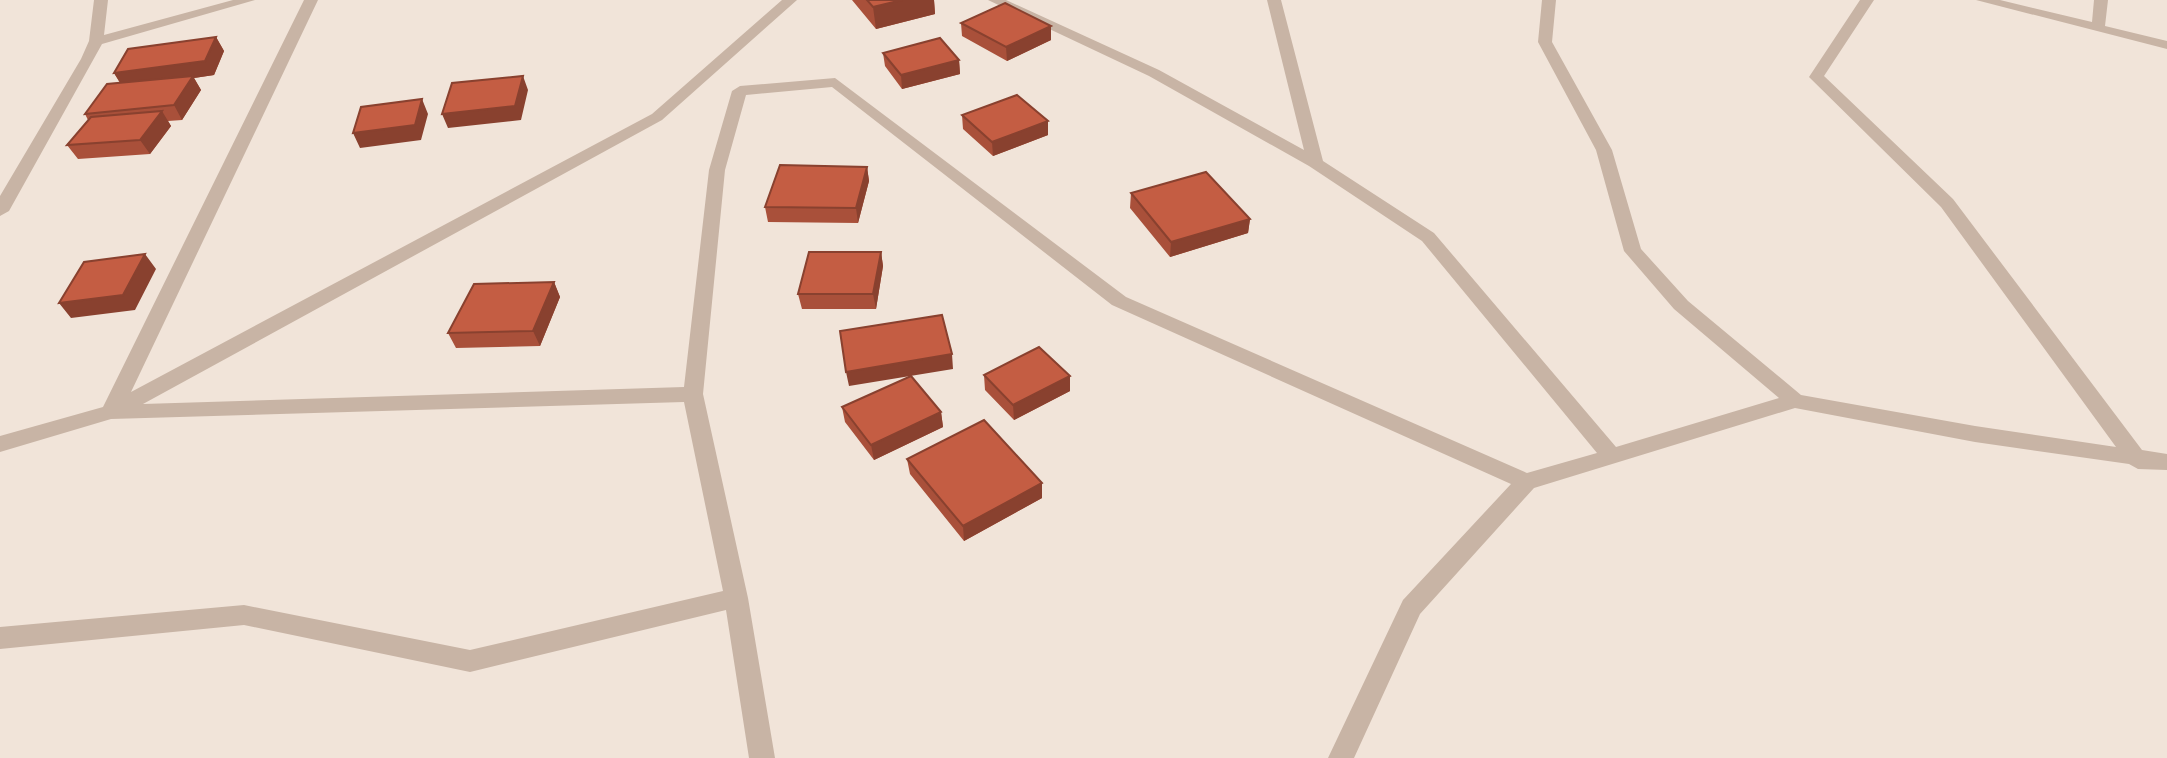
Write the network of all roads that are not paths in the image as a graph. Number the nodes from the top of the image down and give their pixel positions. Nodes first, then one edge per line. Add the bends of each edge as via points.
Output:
1 (101, 0) edge
2 (248, 0) edge
3 (311, 0) edge
4 (790, 0) edge
5 (995, 0) edge
6 (1274, 0) edge
7 (1549, 0) edge
8 (1867, 0) edge
9 (1983, 0) edge
10 (2101, 0) edge
11 (2098, 28) junction
12 (96, 41) junction
13 (2167, 45) edge
14 (1315, 163) junction
15 (0, 211) edge
16 (693, 394) junction
17 (1795, 401) junction
18 (111, 412) junction
19 (0, 444) edge
20 (1612, 456) junction
21 (2138, 461) junction
22 (2167, 462) edge
23 (1526, 482) junction
24 (736, 598) junction
25 (0, 638) edge
26 (762, 758) edge
27 (1341, 758) edge

1 - 12 street
2 - 12 street
3 - 18 street
4 - 18 street via 657,117
5 - 14 street via 1154,73
6 - 14 street
7 - 17 street via 1545,42 1604,150 1633,251 1681,305
8 - 21 street via 1816,77 1947,203
9 - 11 street
10 - 11 street
11 - 13 street
12 - 15 street
14 - 20 street via 1428,237
16 - 18 street
16 - 23 street via 717,170 740,91 835,82 1119,301
16 - 24 street
17 - 20 street
17 - 21 street
18 - 19 street
20 - 23 street
21 - 22 street
23 - 27 street via 1411,607
24 - 25 street via 470,661 244,615
24 - 26 street

